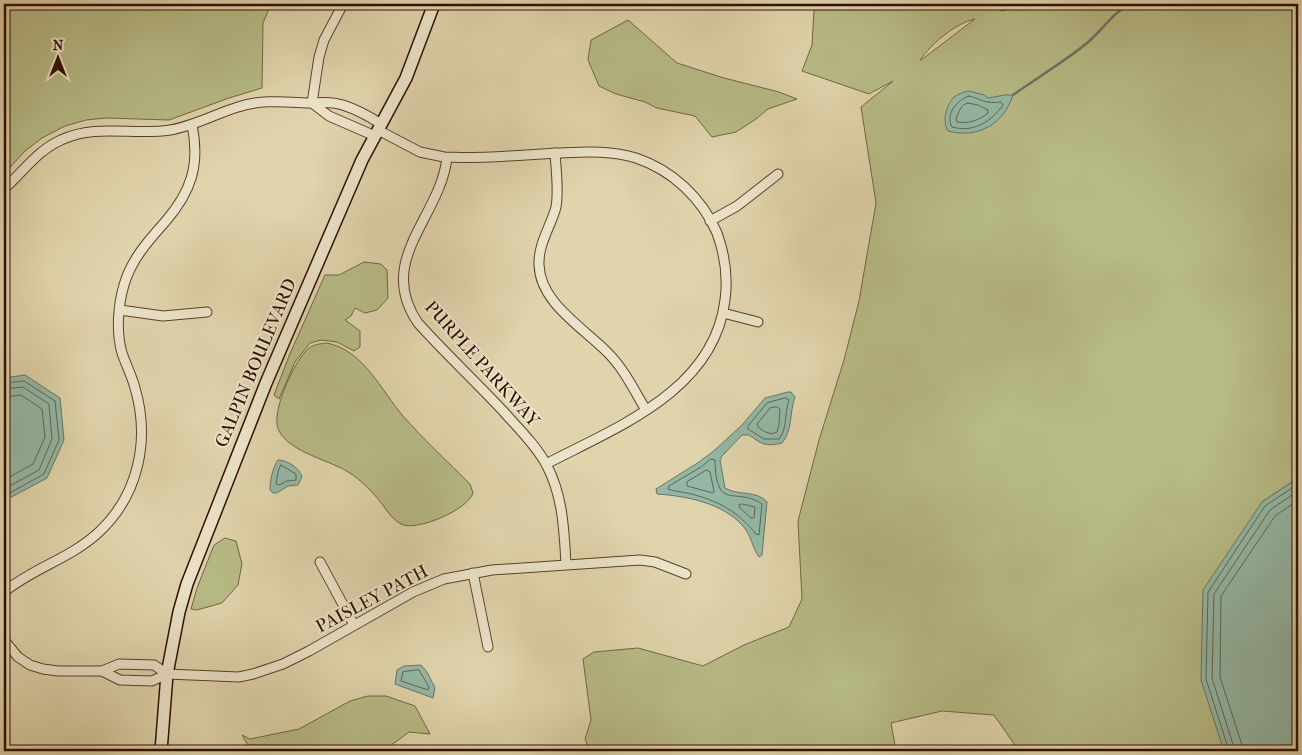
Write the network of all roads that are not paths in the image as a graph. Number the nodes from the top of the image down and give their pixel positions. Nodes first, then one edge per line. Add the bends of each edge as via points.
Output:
1 (343, 4) edge
2 (434, 4) edge
3 (312, 103) junction
4 (192, 124) junction
5 (378, 130) junction
6 (555, 153) junction
7 (447, 158) junction
8 (778, 174) dead end
9 (4, 188) edge
10 (710, 221) junction
11 (120, 310) junction
12 (206, 312) dead end
13 (723, 313) junction
14 (758, 322) dead end
15 (646, 410) junction
16 (546, 464) junction
17 (320, 562) dead end
18 (566, 564) junction
19 (473, 573) junction
20 (686, 574) dead end
21 (4, 592) edge
22 (354, 625) junction
23 (4, 640) edge
24 (488, 647) dead end
25 (102, 671) junction
26 (166, 674) junction
27 (161, 751) edge

1 - 3 street via 324,40
2 - 5 street, GALPIN BOULEVARD via 406,78
3 - 4 street via 280,100 239,106
3 - 5 street via 329,116
3 - 5 street via 333,103 369,117
4 - 9 street via 170,130 102,130 76,134 44,150
4 - 11 street via 196,144 190,183 181,201 137,255 124,284
5 - 7 street via 420,152
5 - 26 street, GALPIN BOULEVARD via 361,161 214,512 187,584
6 - 7 street
6 - 10 street via 607,152 652,165 690,192
6 - 15 street via 557,200 536,271 564,314 608,353 624,372
7 - 16 street, PURPLE PARKWAY via 442,183 405,260 405,297 418,323 518,427
8 - 10 street via 737,206
10 - 13 street via 725,265
11 - 12 street via 163,316
11 - 21 street via 122,352 135,386 142,423 140,455 130,488 111,519 88,542
13 - 14 street
13 - 15 street via 712,344 694,370
15 - 16 street
16 - 18 street, PURPLE PARKWAY via 560,504
17 - 22 street
18 - 19 street, PAISLEY PATH
18 - 20 street, PAISLEY PATH via 648,561
19 - 22 street, PAISLEY PATH via 427,586
19 - 24 street
22 - 26 street, PAISLEY PATH via 270,670 219,677
23 - 25 street via 18,657 30,665 58,671
25 - 26 street via 120,680 152,681
25 - 26 street via 118,664 136,664 154,665
26 - 27 street, GALPIN BOULEVARD

